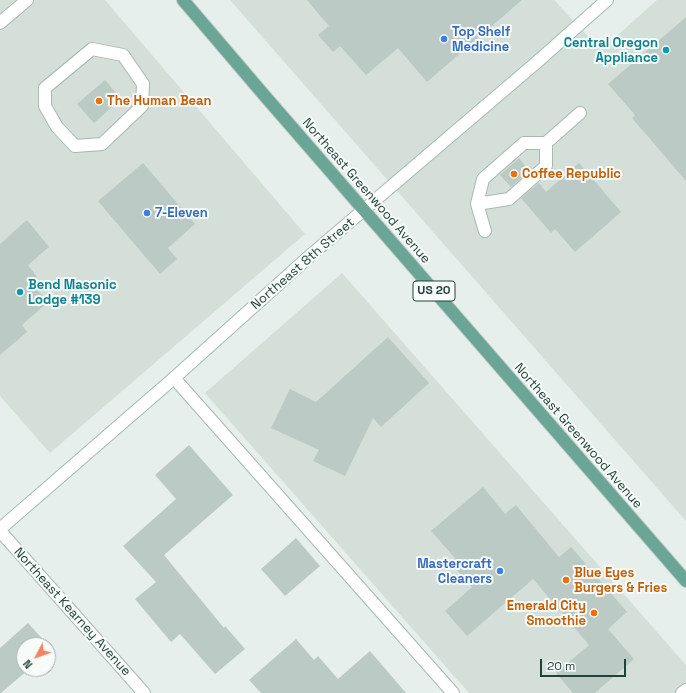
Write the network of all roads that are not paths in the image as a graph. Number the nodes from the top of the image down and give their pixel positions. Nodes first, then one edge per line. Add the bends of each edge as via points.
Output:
1 (27, 0) edge
2 (183, 0) edge
3 (607, 0) edge
4 (0, 23) edge
5 (45, 88) joint
6 (580, 113) dead end
7 (546, 143) junction
8 (477, 204) junction
9 (364, 210) junction
10 (485, 231) dead end
11 (174, 378) junction
12 (0, 530) edge
13 (686, 581) edge
14 (686, 690) edge
15 (144, 693) edge
16 (453, 693) edge
17 (682, 693) edge

1 - 4 street
2 - 9 main road, Northeast Greenwood Avenue / US 20
3 - 9 street, Northeast 8th Street
5 - 5 street via 45,106 57,127 75,146 102,144 142,106 143,84 123,55 92,49
6 - 7 street
7 - 8 street via 524,143 518,148 483,179
7 - 8 street via 546,166 509,200
8 - 10 street
9 - 11 street, Northeast 8th Street
9 - 13 main road, Northeast Greenwood Avenue / US 20
11 - 12 street, Northeast 8th Street
11 - 16 street
12 - 15 street, Northeast Kearney Avenue
14 - 17 street

